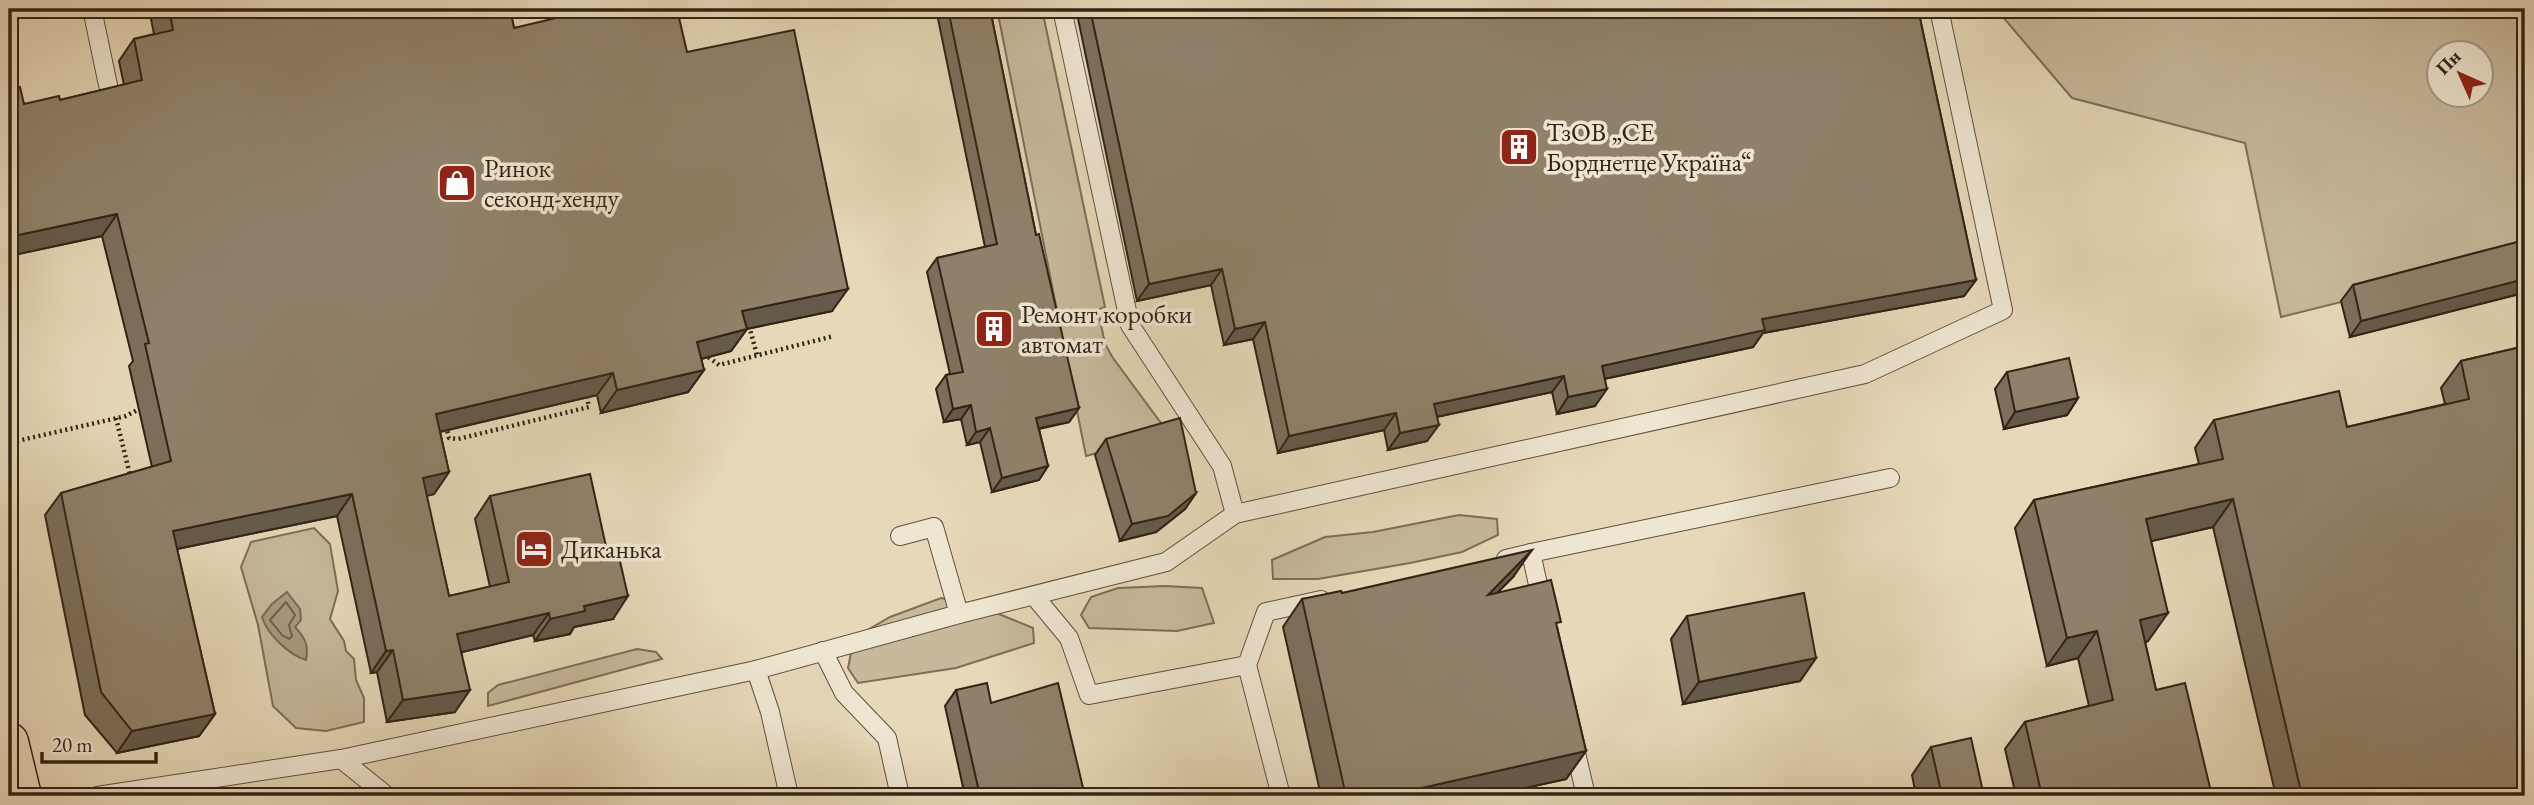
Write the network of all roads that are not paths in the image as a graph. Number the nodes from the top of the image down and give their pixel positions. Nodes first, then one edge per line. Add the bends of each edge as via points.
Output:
1 (92, 9) edge
2 (1062, 9) edge
3 (1938, 9) edge
4 (108, 85) edge
5 (1890, 478) dead end
6 (1235, 514) junction
7 (900, 536) dead end
8 (1531, 553) junction
9 (1491, 562) edge
10 (1035, 597) junction
11 (1332, 597) edge
12 (959, 614) junction
13 (1546, 621) edge
14 (823, 651) junction
15 (1247, 665) junction
16 (756, 670) junction
17 (1571, 729) edge
18 (9, 742) edge
19 (341, 759) junction
20 (22, 796) edge
21 (97, 796) edge
22 (387, 796) edge
23 (789, 796) edge
24 (901, 796) edge
25 (1281, 796) edge
26 (1586, 796) edge

1 - 4 lane
2 - 6 lane via 1130,325 1222,466
3 - 6 lane via 2003,310 1865,374
5 - 8 lane
6 - 10 lane via 1166,562
7 - 12 lane via 933,527
8 - 9 lane
8 - 13 lane
10 - 12 lane
10 - 15 lane via 1069,638 1089,695
11 - 15 lane via 1266,612
12 - 14 lane
14 - 16 lane
14 - 24 lane via 844,693 887,738
15 - 25 lane
16 - 19 lane
16 - 23 lane
17 - 26 lane
18 - 20 highway
19 - 21 lane
19 - 22 lane

